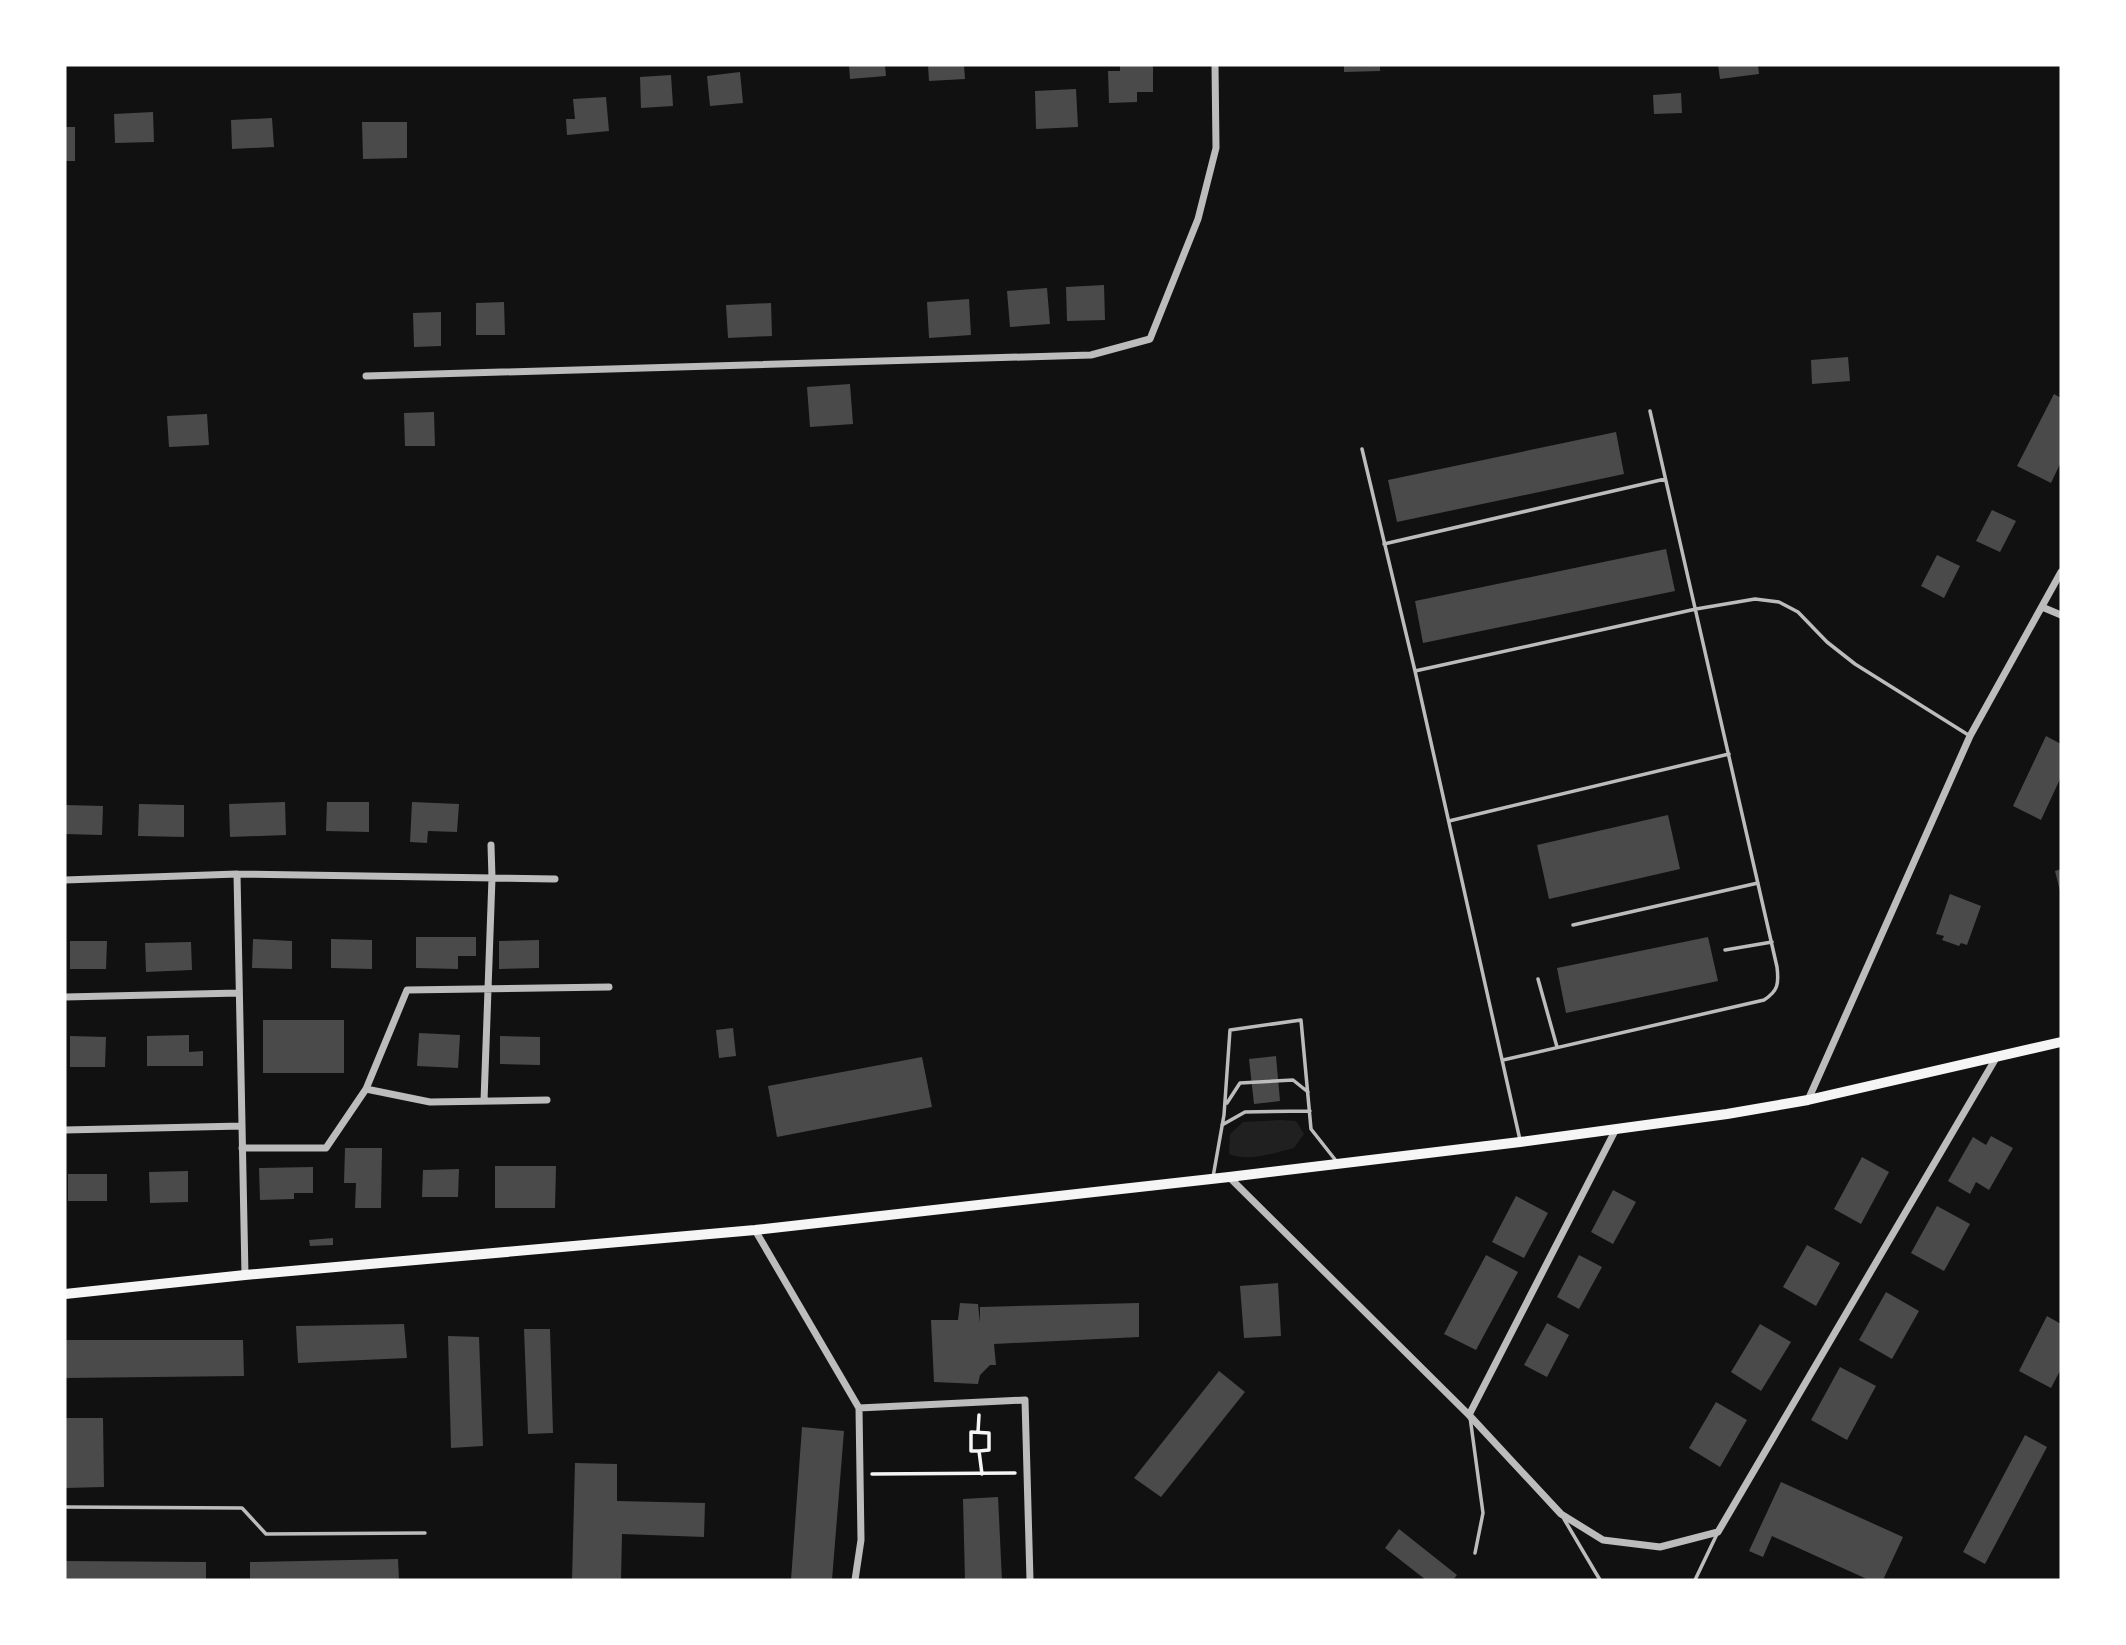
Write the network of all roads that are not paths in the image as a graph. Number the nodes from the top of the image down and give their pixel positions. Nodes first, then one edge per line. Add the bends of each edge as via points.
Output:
1 (1215, 65) edge
2 (366, 376) dead end
3 (1650, 411) dead end
4 (1362, 449) dead end
5 (1666, 479) junction
6 (1384, 544) junction
7 (2061, 572) edge
8 (2042, 607) junction
9 (1696, 609) junction
10 (2061, 615) edge
11 (1415, 671) junction
12 (1970, 736) junction
13 (1729, 754) junction
14 (1449, 821) junction
15 (491, 845) dead end
16 (237, 873) junction
17 (492, 878) junction
18 (555, 879) dead end
19 (65, 880) edge
20 (1758, 883) junction
21 (1573, 925) dead end
22 (1772, 942) junction
23 (1725, 950) dead end
24 (1538, 979) dead end
25 (609, 987) dead end
26 (488, 989) junction
27 (239, 993) junction
28 (65, 996) edge
29 (2061, 1042) edge
30 (1557, 1047) junction
31 (1996, 1058) junction
32 (1503, 1060) junction
33 (366, 1089) junction
34 (1308, 1092) junction
35 (547, 1100) dead end
36 (1808, 1100) junction
37 (484, 1101) junction
38 (1225, 1105) junction
39 (1310, 1111) junction
40 (1222, 1125) junction
41 (242, 1126) junction
42 (1616, 1129) junction
43 (65, 1130) edge
44 (1520, 1142) junction
45 (242, 1148) junction
46 (1338, 1164) junction
47 (1228, 1177) junction
48 (1212, 1179) junction
49 (755, 1230) junction
50 (245, 1275) junction
51 (65, 1294) edge
52 (859, 1408) junction
53 (1469, 1415) junction
54 (65, 1507) edge
55 (1561, 1514) junction
56 (1718, 1532) junction
57 (425, 1533) dead end
58 (1475, 1553) dead end
59 (855, 1580) edge
60 (1030, 1580) edge
61 (1600, 1580) edge
62 (1695, 1580) edge

1 - 2 street via 1216,148 1198,219 1150,339 1091,355
3 - 5 lane
4 - 6 lane
5 - 6 lane
5 - 9 lane
6 - 11 lane
7 - 8 street
8 - 10 street
8 - 12 street
9 - 11 lane
9 - 12 lane via 1755,599 1779,602 1798,612 1855,664
9 - 13 lane
11 - 14 lane
12 - 36 street
13 - 14 lane
13 - 20 lane
14 - 32 lane
15 - 17 street
16 - 17 street
16 - 19 street
16 - 27 street
17 - 18 street
17 - 26 street
20 - 21 lane
20 - 22 lane
22 - 23 lane
22 - 30 lane via 1779,983 1775,993 1764,1000
24 - 30 lane
25 - 26 street
26 - 33 street via 407,990
26 - 37 street
27 - 28 street
27 - 41 street
29 - 31 main road
30 - 32 lane
31 - 36 main road
31 - 56 street
32 - 44 lane
33 - 37 street via 430,1102
33 - 45 street via 326,1148
34 - 38 lane via 1293,1080 1240,1083
34 - 38 lane via 1301,1020 1230,1030
34 - 39 lane
35 - 37 street
36 - 42 main road
38 - 40 lane
39 - 40 lane via 1245,1112
39 - 46 lane via 1311,1129
40 - 48 lane
41 - 43 street
41 - 45 street
42 - 44 main road
42 - 53 street
44 - 46 main road
45 - 50 street
46 - 47 main road
47 - 48 main road
47 - 53 street
48 - 49 main road
49 - 50 main road
49 - 52 street
50 - 51 main road
52 - 59 street via 861,1541
52 - 60 street via 1025,1400
53 - 55 street
53 - 58 lane via 1483,1513
54 - 57 lane via 242,1508 266,1534
55 - 56 street via 1602,1540 1660,1547
55 - 61 lane
56 - 62 lane

